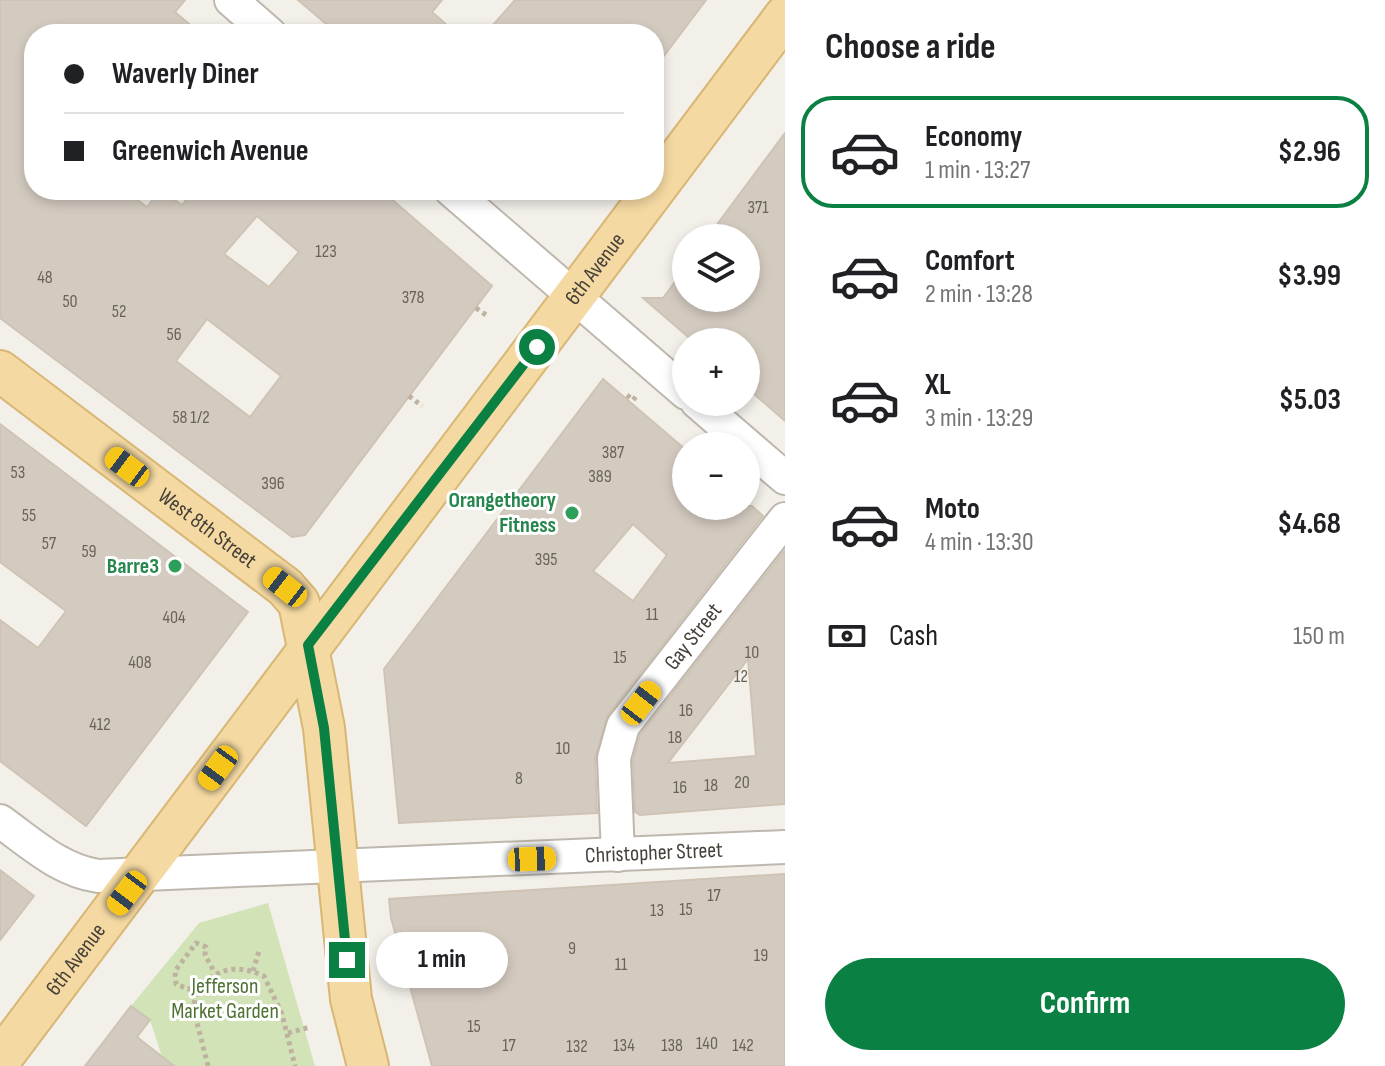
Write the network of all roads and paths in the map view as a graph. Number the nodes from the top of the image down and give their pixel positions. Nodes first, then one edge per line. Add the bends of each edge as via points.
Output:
1 (231, 0) edge
2 (785, 16) edge
3 (259, 24) edge
4 (664, 177) edge
5 (462, 200) edge
6 (647, 200) edge
7 (574, 297) junction
8 (476, 308) dead end
9 (489, 317) dead end
10 (0, 371) edge
11 (672, 381) edge
12 (638, 394) dead end
13 (627, 395) dead end
14 (409, 396) dead end
15 (422, 406) dead end
16 (713, 416) edge
17 (785, 478) edge
18 (785, 519) edge
19 (308, 645) junction
20 (0, 821) edge
21 (785, 847) edge
22 (618, 855) junction
23 (337, 867) junction
24 (140, 875) junction
25 (259, 951) dead end
26 (253, 971) junction
27 (215, 973) junction
28 (199, 985) junction
29 (310, 1027) dead end
30 (288, 1033) junction
31 (0, 1060) edge
32 (208, 1066) edge
33 (295, 1066) edge
34 (368, 1066) edge

1 - 3 street
2 - 4 main road, 6th Avenue
5 - 7 street
6 - 7 main road, 6th Avenue
7 - 11 street
7 - 19 main road, 6th Avenue
8 - 9 path
10 - 19 main road, West 8th Street via 285,587 302,609
12 - 13 path via 633,400
14 - 15 path
16 - 17 street
18 - 22 street, Gay Street via 623,726 614,758
19 - 23 main road, West 8th Street via 324,728
19 - 24 main road, 6th Avenue
20 - 24 street, Christopher Street via 72,871
21 - 22 street, Christopher Street
22 - 23 street, Christopher Street
23 - 24 street, Christopher Street
23 - 34 main road, West 8th Street via 351,999
24 - 31 main road, 6th Avenue
25 - 26 path
26 - 27 path via 226,968
26 - 30 path via 264,976 274,993
27 - 28 path
27 - 28 path via 206,947 196,943 175,971 176,984 188,989
28 - 32 path via 193,1007
29 - 30 path
30 - 33 path

